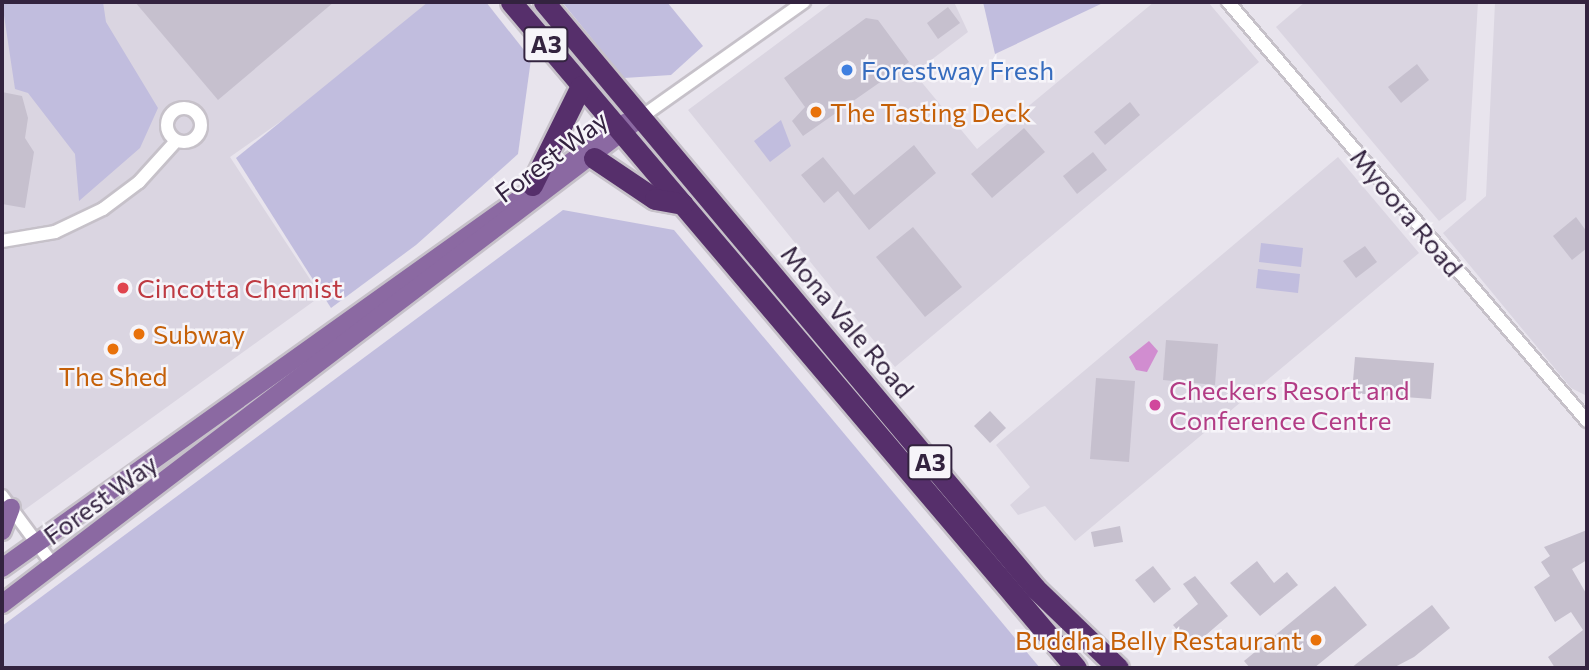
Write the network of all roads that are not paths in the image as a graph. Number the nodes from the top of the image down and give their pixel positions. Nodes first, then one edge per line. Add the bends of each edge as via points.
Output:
1 (511, 2) edge
2 (544, 2) edge
3 (804, 2) edge
4 (1228, 2) edge
5 (582, 86) junction
6 (640, 118) junction
7 (619, 131) junction
8 (176, 141) dead end
9 (594, 158) junction
10 (532, 185) junction
11 (683, 204) junction
12 (2, 241) edge
13 (1587, 421) edge
14 (6, 502) edge
15 (2, 531) edge
16 (36, 542) junction
17 (53, 565) junction
18 (2, 568) edge
19 (2, 604) edge
20 (1076, 668) edge
21 (1118, 668) edge

1 - 5 highway, Mona Vale Road / A3
2 - 6 highway, Mona Vale Road / A3
3 - 6 street
4 - 13 street, Myoora Road
5 - 7 highway, Mona Vale Road / A3
5 - 10 highway
6 - 7 main road, Forest Way
6 - 21 highway, Mona Vale Road / A3 via 1035,588
7 - 9 main road, Forest Way
7 - 10 main road, Forest Way
7 - 11 highway, Mona Vale Road / A3
8 - 12 street via 139,182 97,213 55,232
9 - 11 highway via 655,199
9 - 17 main road, Forest Way
10 - 16 main road, Forest Way
11 - 20 highway, Mona Vale Road / A3
14 - 15 main road
14 - 16 street
16 - 17 street
16 - 18 main road, Forest Way
17 - 19 main road, Forest Way

